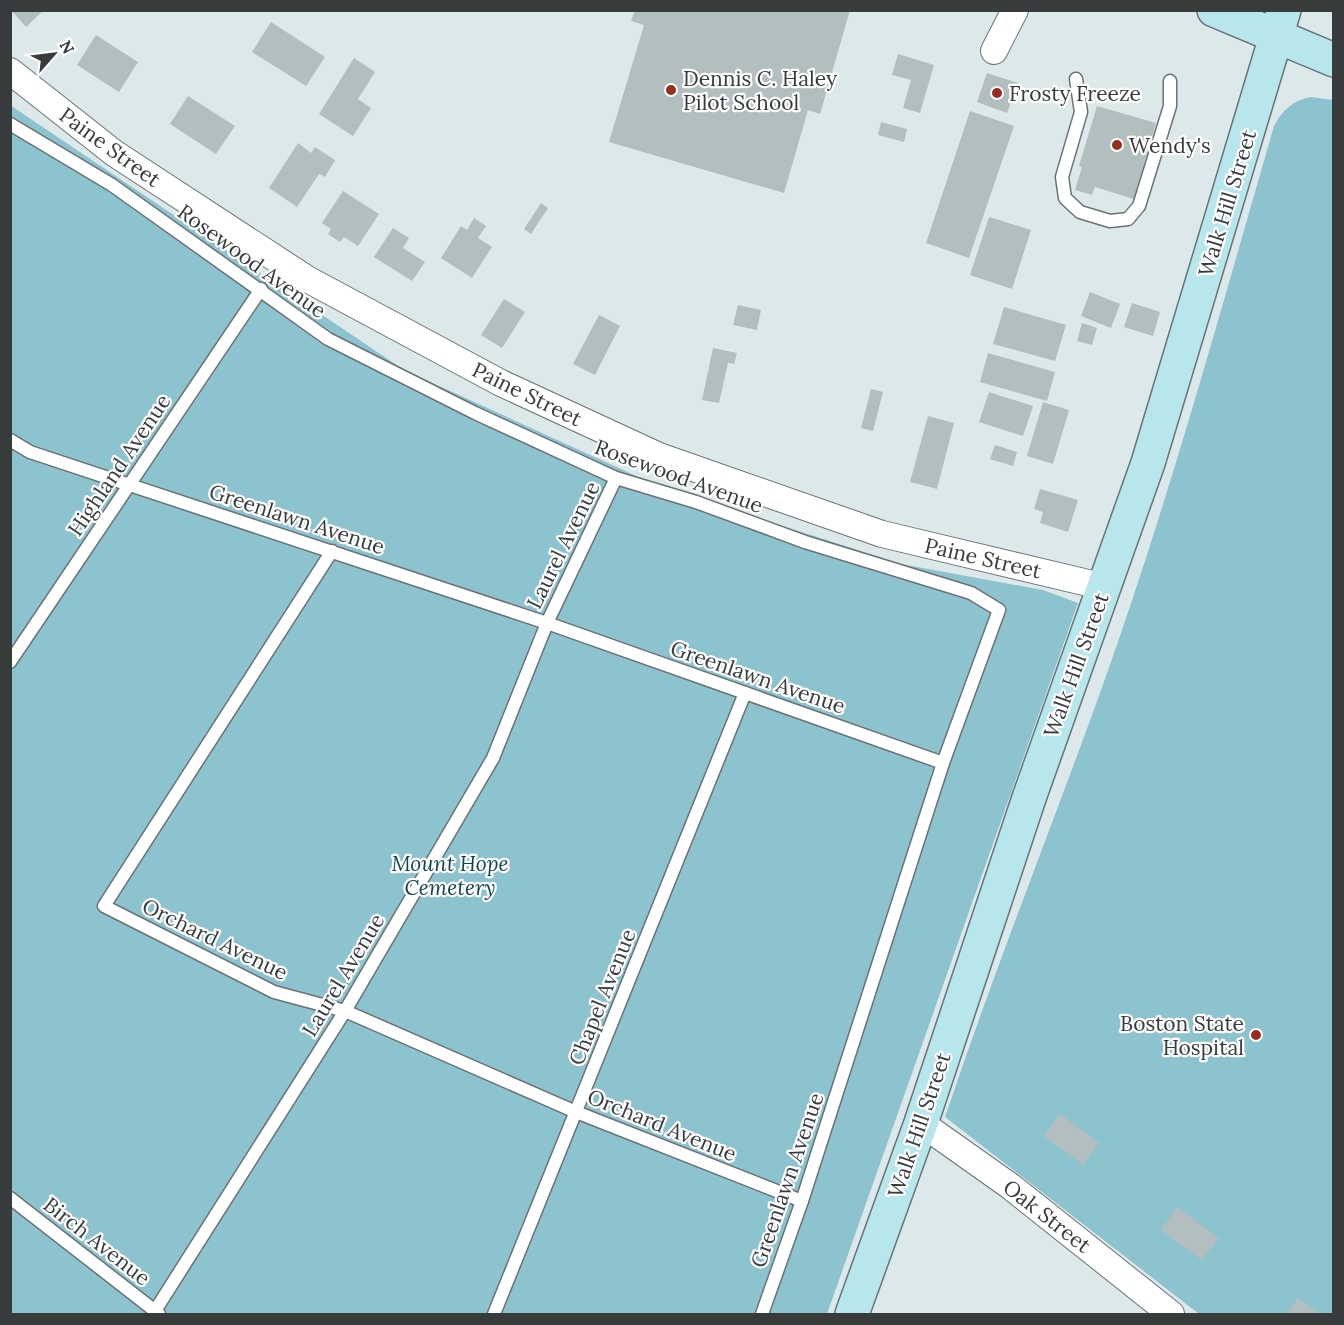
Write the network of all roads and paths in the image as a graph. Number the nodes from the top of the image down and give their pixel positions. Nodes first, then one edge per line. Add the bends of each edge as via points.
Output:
1 (1014, 10) edge
2 (1214, 10) edge
3 (1280, 23) edge
4 (994, 51) dead end
5 (1334, 60) edge
6 (10, 71) edge
7 (1076, 79) dead end
8 (1170, 81) dead end
9 (10, 124) edge
10 (261, 289) junction
11 (10, 440) edge
12 (616, 478) junction
13 (129, 485) junction
14 (332, 551) junction
15 (1105, 587) junction
16 (547, 623) junction
17 (10, 662) edge
18 (745, 693) junction
19 (943, 763) junction
20 (345, 1011) junction
21 (576, 1112) junction
22 (921, 1123) junction
23 (10, 1198) edge
24 (802, 1202) junction
25 (155, 1314) edge
26 (494, 1314) edge
27 (762, 1314) edge
28 (852, 1314) edge
29 (1171, 1314) edge

1 - 4 street
2 - 3 main road
3 - 5 main road
3 - 15 main road, Walk Hill Street via 1148,463
6 - 15 street, Paine Street via 114,153 307,279 501,383 659,456 882,534
7 - 8 lane via 1081,112 1062,177 1062,191 1074,209 1117,222 1133,216 1139,206 1170,106
9 - 10 lane, Rosewood Avenue via 112,185
10 - 12 lane, Rosewood Avenue via 328,339
10 - 13 lane, Highland Avenue
11 - 13 lane, Greenlawn Avenue via 30,452
12 - 16 lane, Laurel Avenue
12 - 19 lane, Rosewood Avenue via 971,593 999,610
13 - 14 lane, Greenlawn Avenue
13 - 17 lane, Highland Avenue
14 - 16 lane, Greenlawn Avenue
14 - 20 lane, Orchard Avenue via 104,906 274,992
15 - 22 main road, Walk Hill Street via 1029,798
16 - 18 lane, Greenlawn Avenue
16 - 20 lane, Laurel Avenue via 493,758
18 - 19 lane, Greenlawn Avenue
18 - 21 lane, Chapel Avenue
19 - 24 lane, Greenlawn Avenue
20 - 21 lane, Orchard Avenue
20 - 25 lane, Laurel Avenue
21 - 24 lane, Orchard Avenue
21 - 26 lane, Chapel Avenue
22 - 28 main road, Walk Hill Street
22 - 29 street, Oak Street via 1010,1186
23 - 25 lane, Birch Avenue
24 - 27 lane, Greenlawn Avenue

